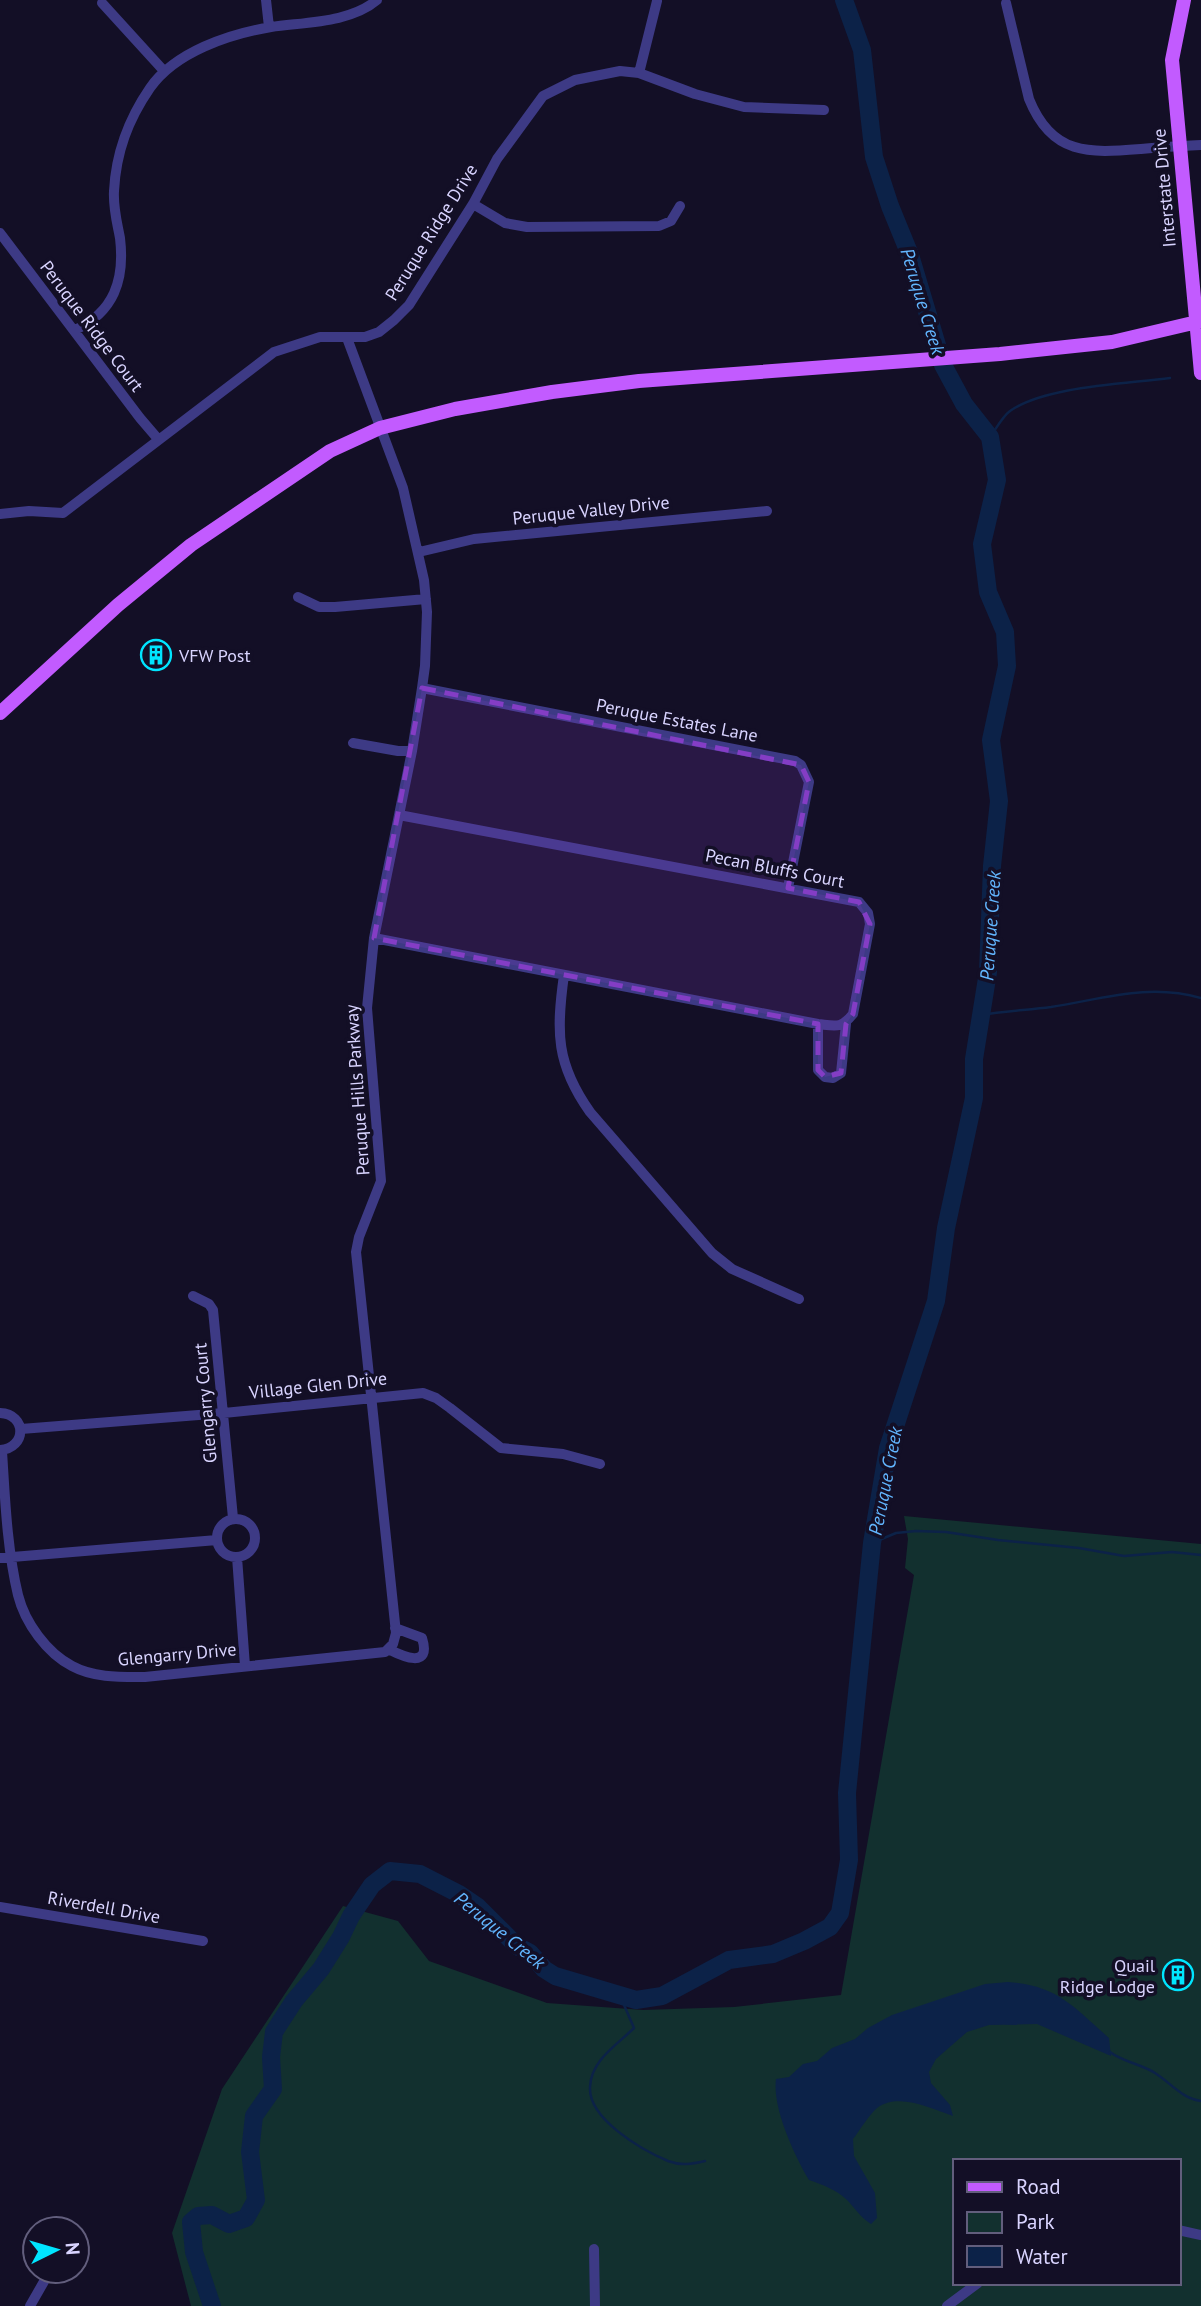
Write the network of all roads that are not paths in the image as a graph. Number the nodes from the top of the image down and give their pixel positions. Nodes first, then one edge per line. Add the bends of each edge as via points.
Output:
1 (266, 0) edge
2 (377, 0) edge
3 (1184, 0) edge
4 (657, 1) edge
5 (102, 3) dead end
6 (1006, 3) dead end
7 (269, 27) junction
8 (164, 71) junction
9 (639, 73) junction
10 (824, 110) dead end
11 (1201, 145) edge
12 (1179, 146) junction
13 (473, 204) junction
14 (680, 206) dead end
15 (0, 233) edge
16 (1188, 245) junction
17 (1201, 269) edge
18 (1198, 322) edge
19 (75, 330) junction
20 (347, 338) junction
21 (1201, 373) edge
22 (380, 428) junction
23 (158, 439) junction
24 (767, 511) dead end
25 (0, 514) edge
26 (419, 552) junction
27 (298, 597) dead end
28 (426, 599) junction
29 (422, 688) junction
30 (0, 713) edge
31 (354, 743) dead end
32 (412, 751) junction
33 (399, 815) junction
34 (788, 888) junction
35 (374, 938) junction
36 (564, 975) junction
37 (818, 1024) junction
38 (845, 1024) junction
39 (193, 1296) dead end
40 (799, 1299) dead end
41 (371, 1398) junction
42 (0, 1413) edge
43 (224, 1413) junction
44 (21, 1429) junction
45 (1, 1451) edge
46 (600, 1464) dead end
47 (233, 1518) junction
48 (217, 1540) junction
49 (6, 1557) edge
50 (237, 1557) junction
51 (395, 1629) junction
52 (391, 1646) junction
53 (246, 1666) junction
54 (0, 1907) edge
55 (203, 1941) dead end
56 (1180, 2230) edge
57 (1201, 2235) edge
58 (594, 2249) dead end
59 (42, 2285) edge
60 (975, 2285) edge
61 (30, 2306) edge
62 (595, 2306) edge
63 (947, 2306) edge

1 - 7 street
2 - 7 street via 348,14
3 - 12 main road, Interstate Drive via 1172,60
4 - 9 street
5 - 8 street
6 - 12 street via 1029,99 1054,136 1087,151
7 - 8 street via 201,48
8 - 19 street via 128,124 119,150 114,218 122,268 113,298 88,324
9 - 10 street, Peruque Ridge Drive via 744,107
9 - 13 street, Peruque Ridge Drive via 620,71 575,80 543,96 497,159
11 - 12 street
12 - 16 main road, Interstate Drive
13 - 14 street via 505,223 527,228 659,226 671,221
13 - 20 street, Peruque Ridge Drive via 409,305 379,332
15 - 19 street, Peruque Ridge Court
16 - 17 main road
16 - 18 main road, Interstate Drive
18 - 21 main road, Interstate Drive
18 - 22 main road via 1130,339 1000,354 552,392
19 - 23 street, Peruque Ridge Court
20 - 22 street, Peruque Hills Parkway
20 - 23 street, Peruque Ridge Drive via 320,337 275,352
22 - 26 street, Peruque Hills Parkway via 403,488
22 - 30 main road via 319,458 191,545
23 - 25 street, Peruque Ridge Drive via 64,513
24 - 26 street, Peruque Valley Drive via 474,539
26 - 28 street, Peruque Hills Parkway
27 - 28 street via 319,607
28 - 29 street, Peruque Hills Parkway
29 - 32 street, Peruque Hills Parkway
29 - 34 street, Peruque Estates Lane via 795,761 809,782
31 - 32 street
32 - 33 street, Peruque Hills Parkway
33 - 34 street, Pecan Bluffs Court
33 - 35 street, Peruque Hills Parkway
34 - 38 street, Pecan Bluffs Court via 859,902 868,913 870,924 853,1014
35 - 36 street
35 - 41 street, Peruque Hills Parkway via 367,1008 381,1181 356,1252
36 - 37 street
36 - 40 street via 558,1014 562,1057 573,1087 590,1112 712,1253 732,1269
37 - 38 street
37 - 38 street, Pecan Bluffs Court via 818,1070 833,1078 844,1064
39 - 43 street, Glengarry Court via 213,1310
41 - 43 street, Village Glen Drive
41 - 46 street, Village Glen Drive via 423,1393 501,1448 563,1454
41 - 51 street, Peruque Hills Parkway
42 - 44 street via 16,1420
43 - 44 street, Village Glen Drive
43 - 47 street, Glengarry Court
44 - 45 street, Glengarry Drive via 12,1448
45 - 49 street, Glengarry Drive
47 - 48 street via 218,1530
47 - 50 street via 246,1520 254,1530 255,1542 248,1553
48 - 49 street
48 - 50 street via 228,1555
49 - 53 street, Glengarry Drive via 29,1622 50,1650 73,1668 115,1677 145,1677
50 - 53 street
51 - 52 street, Peruque Hills Parkway
51 - 52 street via 422,1638 424,1644 421,1654 409,1659
52 - 53 street, Glengarry Drive via 385,1653
54 - 55 street, Riverdell Drive
56 - 57 street
58 - 62 street
59 - 61 street
60 - 63 street

